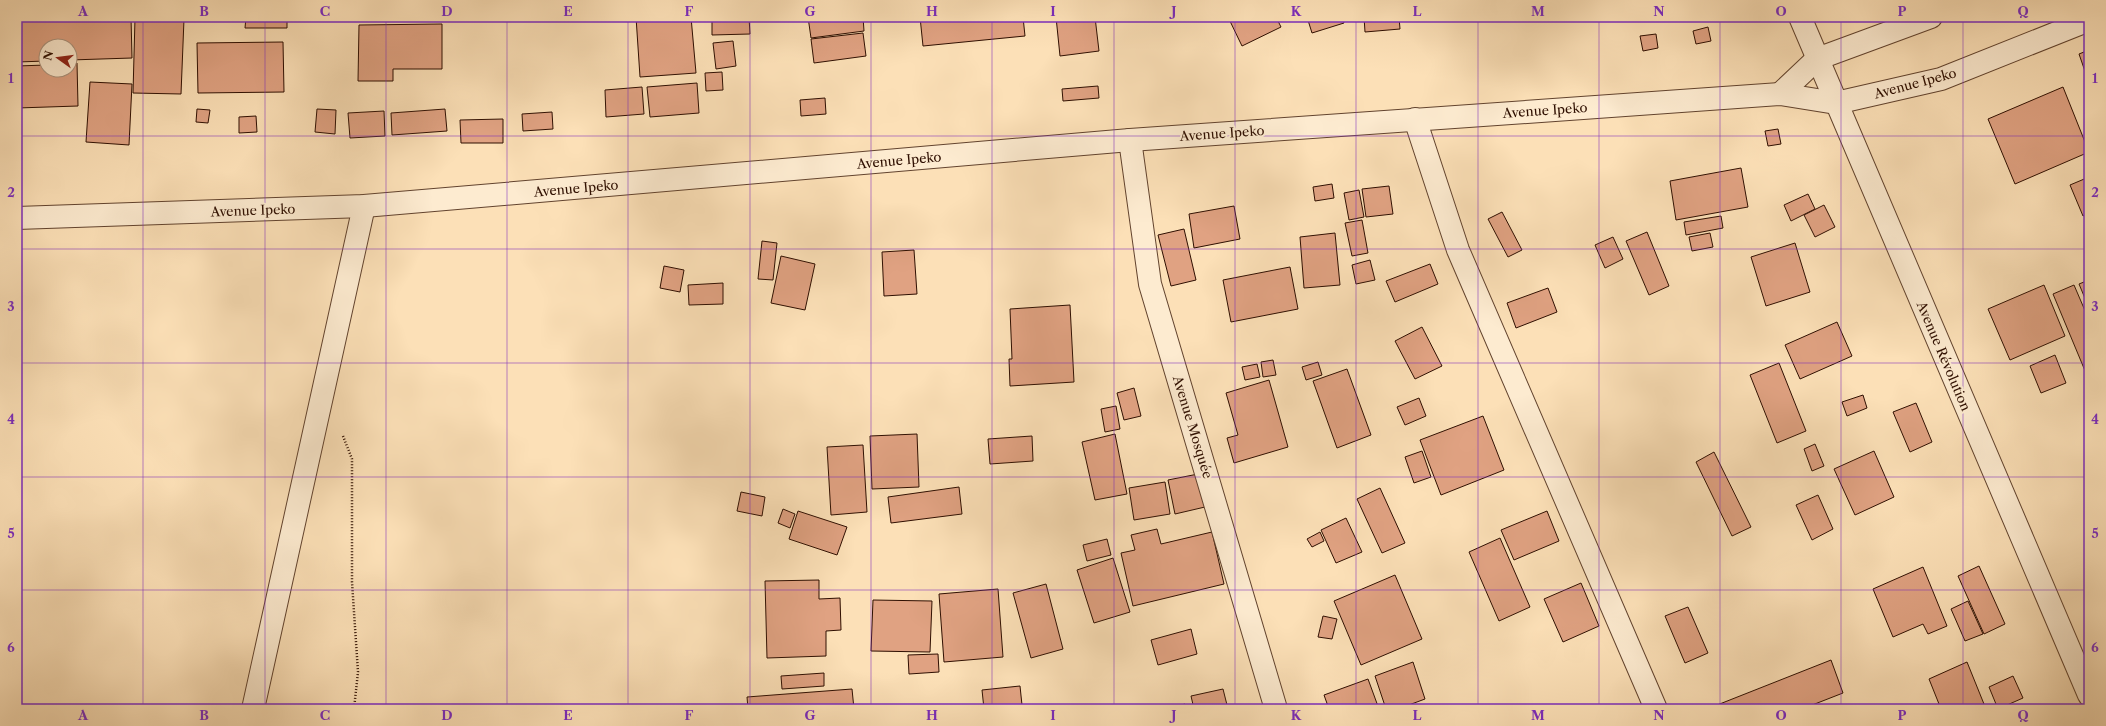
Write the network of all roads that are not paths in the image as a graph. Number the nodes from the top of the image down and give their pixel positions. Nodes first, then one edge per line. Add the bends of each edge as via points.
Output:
1 (1800, 17) edge
2 (1931, 17) edge
3 (2089, 20) edge
4 (1817, 59) junction
5 (1780, 94) junction
6 (1836, 104) junction
7 (1415, 119) junction
8 (1130, 140) junction
9 (364, 206) junction
10 (17, 218) edge
11 (2089, 695) edge
12 (253, 709) edge
13 (1276, 709) edge
14 (1656, 709) edge

1 - 4 street, Avenue Révolution
2 - 4 street
3 - 6 street, Avenue Ipeko via 1941,79
4 - 5 street
4 - 6 street, Avenue Révolution
5 - 6 street, Avenue Ipeko
5 - 7 street, Avenue Ipeko
6 - 11 street, Avenue Révolution
7 - 8 street, Avenue Ipeko
7 - 14 street via 1458,250
8 - 9 street, Avenue Ipeko
8 - 13 street, Avenue Mosquée via 1150,284
9 - 10 street, Avenue Ipeko
9 - 12 street

